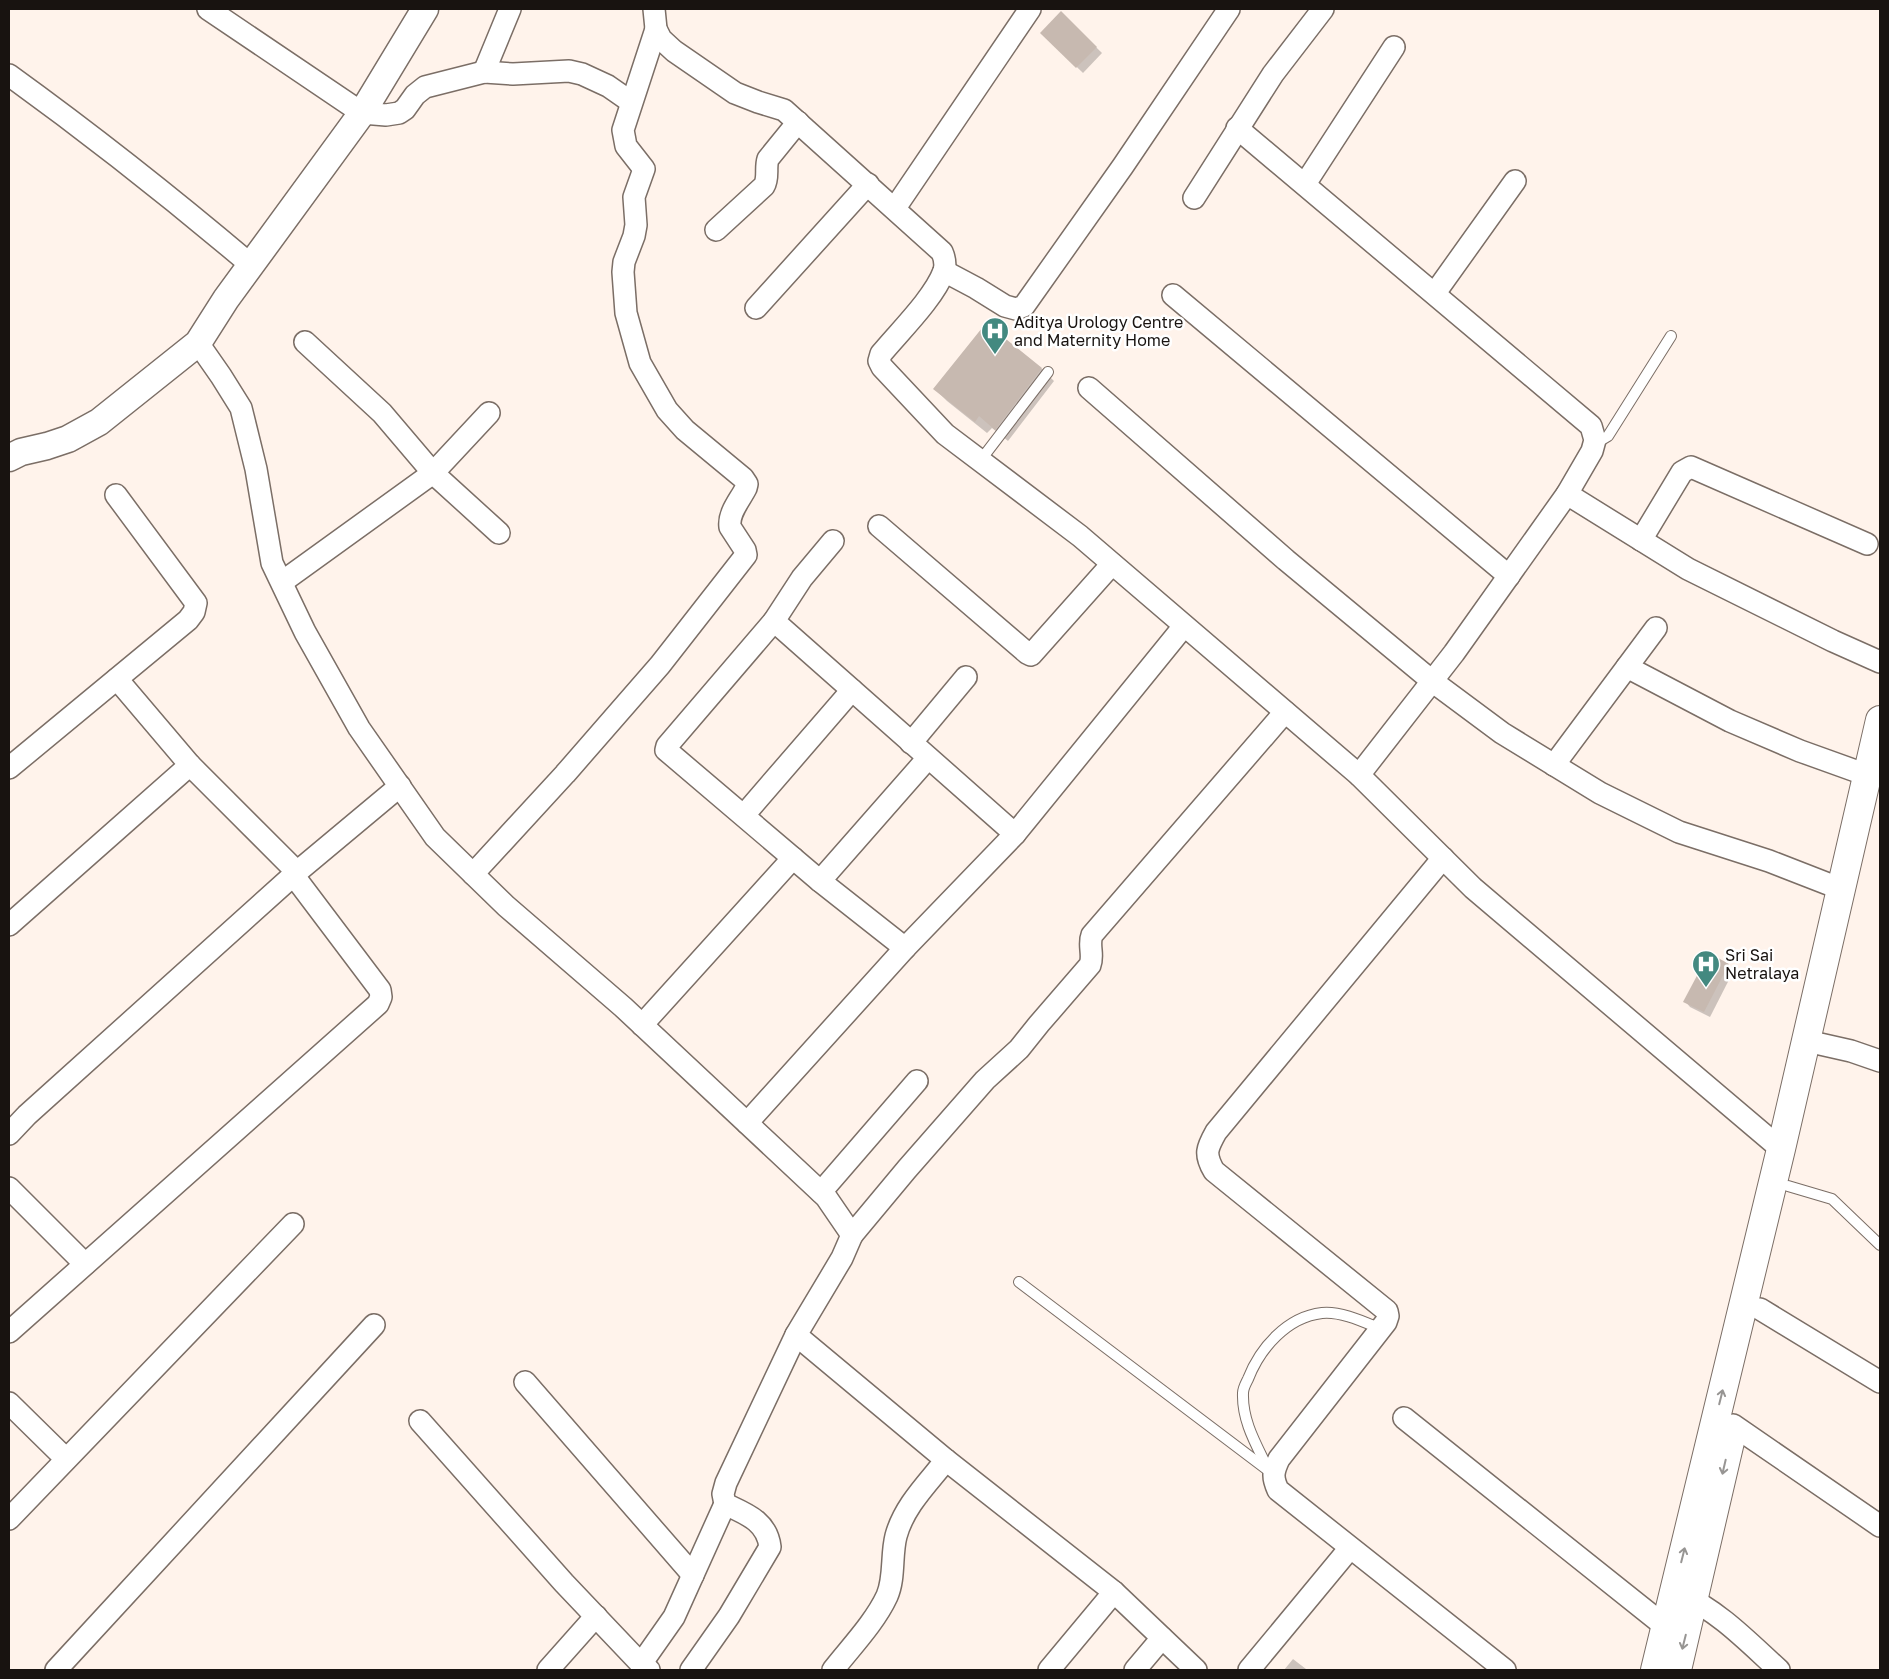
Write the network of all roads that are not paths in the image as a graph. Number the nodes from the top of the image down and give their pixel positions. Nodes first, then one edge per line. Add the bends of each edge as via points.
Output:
1 (208, 9) edge
2 (425, 9) edge
3 (510, 9) edge
4 (1030, 9) edge
5 (1229, 9) edge
6 (1323, 9) edge
7 (655, 19) edge
8 (1394, 47) dead end
9 (484, 72) junction
10 (9, 75) edge
11 (631, 102) junction
12 (362, 113) junction
13 (798, 122) junction
14 (1237, 128) junction
15 (1515, 181) dead end
16 (868, 184) junction
17 (1305, 184) junction
18 (1194, 198) dead end
19 (895, 208) junction
20 (716, 230) dead end
21 (251, 265) junction
22 (944, 271) junction
23 (1435, 294) junction
24 (1173, 295) dead end
25 (756, 308) dead end
26 (1671, 336) dead end
27 (305, 342) dead end
28 (198, 343) junction
29 (1048, 372) dead end
30 (1089, 388) dead end
31 (489, 413) dead end
32 (1595, 440) junction
33 (9, 458) edge
34 (980, 460) junction
35 (433, 473) junction
36 (1567, 494) junction
37 (116, 496) dead end
38 (880, 526) dead end
39 (499, 533) dead end
40 (1641, 540) junction
41 (833, 542) dead end
42 (1868, 544) dead end
43 (1112, 564) junction
44 (1508, 576) junction
45 (282, 582) junction
46 (774, 621) junction
47 (1184, 626) junction
48 (1656, 628) dead end
49 (1880, 662) edge
50 (1627, 667) junction
51 (966, 677) dead end
52 (117, 678) junction
53 (1432, 681) junction
54 (852, 690) junction
55 (1285, 712) junction
56 (1880, 720) edge
57 (911, 743) junction
58 (928, 758) junction
59 (190, 765) junction
60 (1554, 765) junction
61 (9, 768) edge
62 (1359, 775) junction
63 (1874, 783) edge
64 (400, 786) junction
65 (744, 815) junction
66 (1015, 834) junction
67 (794, 858) junction
68 (1442, 858) junction
69 (296, 874) junction
70 (473, 874) junction
71 (820, 881) junction
72 (1841, 890) junction
73 (9, 925) edge
74 (905, 948) junction
75 (642, 1025) junction
76 (1820, 1044) junction
77 (1880, 1061) edge
78 (917, 1081) dead end
79 (747, 1123) junction
80 (9, 1134) edge
81 (1782, 1149) junction
82 (1788, 1186) junction
83 (9, 1188) edge
84 (821, 1192) junction
85 (293, 1224) dead end
86 (852, 1235) junction
87 (1880, 1245) edge
88 (85, 1264) junction
89 (1019, 1282) dead end
90 (1760, 1310) junction
91 (374, 1325) dead end
92 (1381, 1329) junction
93 (9, 1332) edge
94 (796, 1335) junction
95 (525, 1382) dead end
96 (1880, 1382) edge
97 (9, 1402) edge
98 (1404, 1418) dead end
99 (420, 1421) dead end
100 (1734, 1425) junction
101 (66, 1459) junction
102 (946, 1460) junction
103 (1271, 1475) junction
104 (725, 1504) junction
105 (11, 1512) edge
106 (1880, 1526) edge
107 (1350, 1548) junction
108 (693, 1575) junction
109 (1114, 1592) junction
110 (1685, 1596) junction
111 (596, 1616) junction
112 (1666, 1627) junction
113 (1162, 1638) junction
114 (645, 1667) edge
115 (56, 1670) edge
116 (548, 1670) edge
117 (691, 1670) edge
118 (833, 1670) edge
119 (1049, 1670) edge
120 (1135, 1670) edge
121 (1196, 1670) edge
122 (1249, 1670) edge
123 (1505, 1670) edge
124 (1655, 1670) edge
125 (1677, 1670) edge
126 (1779, 1670) edge

1 - 12 street
2 - 12 street
3 - 9 street
4 - 19 street
5 - 22 street via 1024,306 1016,309 1005,306
6 - 14 street
7 - 11 street
7 - 13 street via 661,39 674,50 735,93 784,110
8 - 17 street
9 - 11 street via 569,71 608,86
9 - 12 street via 425,87 399,113
10 - 21 street
11 - 70 street via 623,137 644,169 634,197 634,236 624,262 626,313 640,364 667,410 747,484 730,523 746,556 660,664
12 - 21 street
13 - 16 street
13 - 20 street via 768,159 764,186
14 - 17 street
14 - 18 street
15 - 23 street
16 - 19 street
16 - 25 street
17 - 23 street
19 - 22 street via 942,252 946,261
21 - 28 street
22 - 34 street via 879,361 945,434
23 - 32 street via 1592,426
24 - 44 street
26 - 32 lane via 1608,436
27 - 35 street via 382,413
28 - 33 street via 99,422 68,439
28 - 45 street via 241,408 256,469 272,563
29 - 34 lane
30 - 53 street via 1286,560
31 - 35 street
32 - 36 street
34 - 43 street
35 - 39 street
35 - 45 street
36 - 40 street
36 - 44 street
37 - 52 street via 196,603 188,620
38 - 43 street via 1031,655
40 - 42 street via 1682,472 1691,467
40 - 49 street via 1688,569
41 - 46 street via 802,578
43 - 47 street
44 - 53 street
45 - 64 street via 305,632 360,728
46 - 54 street
46 - 65 street via 666,750
47 - 55 street
47 - 66 street
48 - 50 street
50 - 60 street
50 - 63 street via 1730,722
51 - 57 street
52 - 59 street
52 - 61 street
53 - 60 street via 1502,733
53 - 62 street
54 - 57 street
54 - 65 street
55 - 62 street
55 - 86 street via 1092,935 1090,965 1019,1049 986,1080 913,1162
56 - 63 main road
57 - 58 street
58 - 66 street
58 - 71 street
59 - 69 street
59 - 73 street
60 - 72 street via 1600,793 1679,832 1769,861
62 - 68 street
63 - 72 main road
63 - 76 main road
64 - 69 street
64 - 70 street via 435,837
65 - 67 street
66 - 74 street
67 - 71 street
67 - 75 street
68 - 81 street via 1473,888
68 - 92 street via 1209,1144 1207,1160 1214,1171 1387,1310 1388,1316
69 - 80 street
69 - 88 street via 380,990 378,1004
70 - 75 street
71 - 74 street
72 - 81 main road
74 - 79 street
75 - 79 street
76 - 77 street
76 - 82 main road
78 - 84 street
79 - 84 street
110 -> 81 main road
82 - 87 lane via 1832,1199
82 - 90 main road
83 - 88 street
84 - 86 street
85 - 101 street
86 - 94 street via 842,1258
88 - 93 street
89 - 103 lane
90 - 96 street
90 - 100 main road
91 - 115 street
92 - 103 street via 1279,1459
92 - 103 lane via 1352,1318 1322,1313 1297,1321 1271,1340 1254,1363 1243,1391 1245,1421
94 - 102 street
94 - 104 street via 726,1483
95 - 108 street
97 - 101 street
98 - 112 street
99 - 111 street
100 - 106 street
100 -> 110 main road
101 - 105 street
102 - 109 street
102 - 118 street via 902,1519 896,1536 888,1594
103 - 107 street via 1278,1490
104 - 108 street
104 - 117 street via 762,1525 769,1536 770,1547 729,1616
107 - 122 street
107 - 123 street
108 - 114 street via 674,1617
109 - 113 street
109 - 119 street
110 - 112 main road
110 -> 125 main road
110 - 126 street via 1720,1617
111 - 114 street
111 - 116 street
112 - 124 main road
113 - 120 street
113 - 121 street

